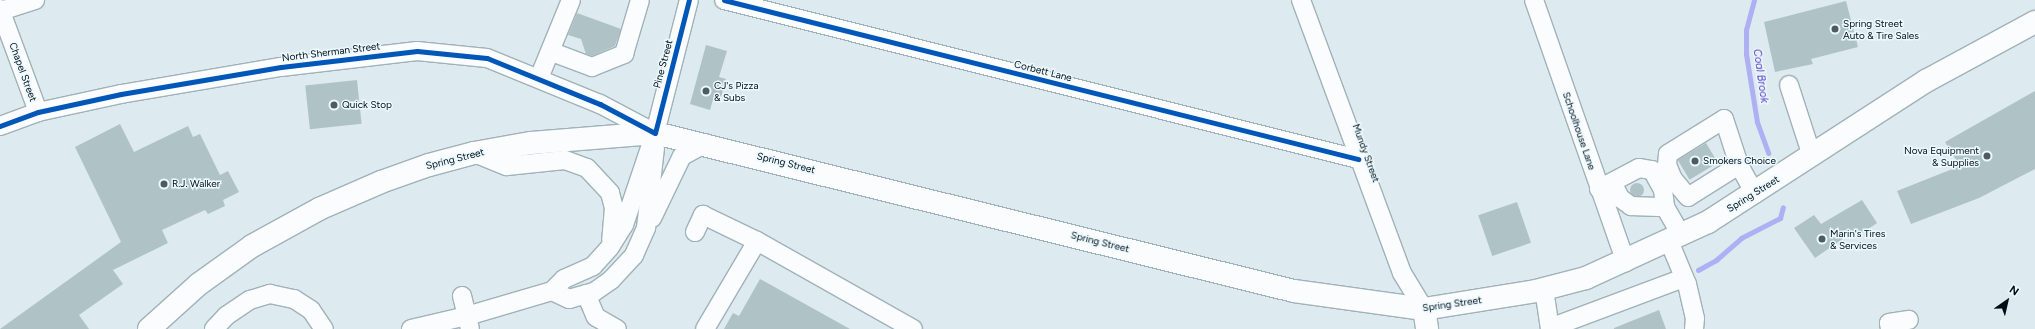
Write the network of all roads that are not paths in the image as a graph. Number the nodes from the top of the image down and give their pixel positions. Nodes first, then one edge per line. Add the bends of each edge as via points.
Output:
1 (35, 0) edge
2 (572, 0) edge
3 (639, 0) edge
4 (689, 0) edge
5 (724, 0) edge
6 (1301, 0) edge
7 (1534, 0) edge
8 (0, 10) edge
9 (2035, 22) edge
10 (552, 52) junction
11 (539, 78) junction
12 (1789, 85) dead end
13 (38, 112) junction
14 (0, 126) edge
15 (654, 133) junction
16 (706, 144) junction
17 (474, 153) junction
18 (1812, 156) junction
19 (1358, 159) junction
20 (1739, 165) dead end
21 (1769, 184) junction
22 (1606, 187) junction
23 (1665, 207) junction
24 (646, 228) junction
25 (695, 232) dead end
26 (1675, 238) junction
27 (757, 241) junction
28 (610, 247) junction
29 (1626, 262) junction
30 (1684, 278) junction
31 (1544, 289) junction
32 (552, 291) junction
33 (586, 294) junction
34 (462, 296) dead end
35 (1426, 319) edge
36 (1909, 320) dead end
37 (468, 323) edge
38 (1695, 324) edge
39 (1550, 328) edge
40 (149, 329) edge
41 (214, 329) edge
42 (324, 329) edge
43 (411, 329) edge
44 (617, 329) edge
45 (705, 329) edge
46 (913, 329) edge
47 (1890, 329) edge

1 - 8 street
2 - 10 street
3 - 10 street via 624,54 592,67
4 - 15 street, Pine Street
5 - 19 street, Corbett Lane
6 - 19 street, Mundy Street
7 - 22 street, Schoolhouse Lane
8 - 13 street, Chapel Street
9 - 18 main road, Spring Street via 1926,81
10 - 11 street
11 - 13 street, North Sherman Street via 487,58 417,51 275,68 121,94
11 - 15 street, North Sherman Street via 600,104
12 - 18 street
13 - 14 street, North Sherman Street
15 - 16 main road, Spring Street
15 - 17 main road, Spring Street via 531,143
15 - 24 street via 655,164
15 - 28 street via 624,225
16 - 24 street via 682,156
16 - 35 main road, Spring Street via 1294,291
17 - 28 street via 507,166 565,160 587,168 610,193 613,203
17 - 40 main road, Spring Street via 429,165 319,209 252,246 199,284
18 - 21 main road, Spring Street
19 - 35 street, Mundy Street via 1402,273
20 - 21 street
21 - 26 main road, Spring Street
22 - 23 street via 1631,206
22 - 23 street via 1639,168 1652,170 1662,190
22 - 29 street, Schoolhouse Lane
23 - 26 street
24 - 33 street via 634,255 611,280
25 - 27 street via 704,215
26 - 29 main road, Spring Street
26 - 30 street
27 - 45 street
27 - 46 street
28 - 32 street via 592,266 564,279
29 - 31 main road, Spring Street via 1586,278
30 - 38 street
30 - 39 street
31 - 35 main road, Spring Street
31 - 39 street
32 - 33 street via 569,299
32 - 37 street
33 - 44 street via 596,317
34 - 37 street
36 - 47 street via 1889,323
37 - 43 street
41 - 42 street via 226,316 250,300 270,294 294,299 311,310

